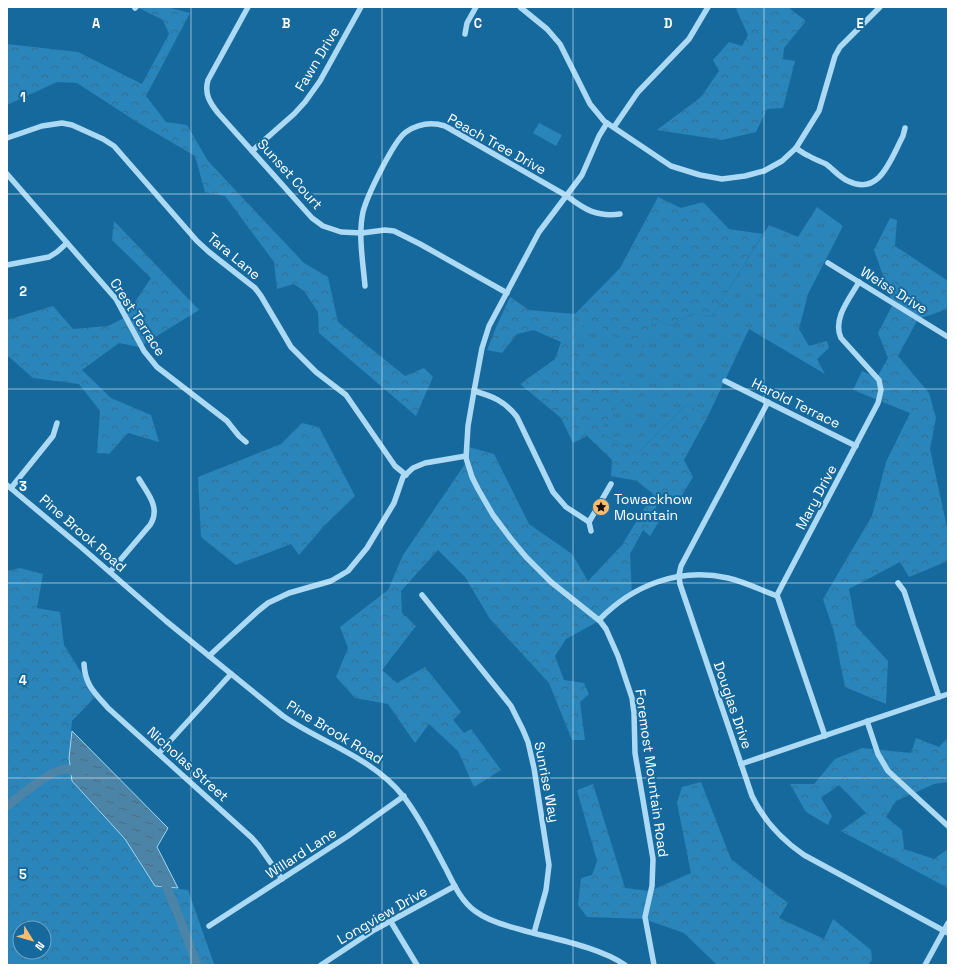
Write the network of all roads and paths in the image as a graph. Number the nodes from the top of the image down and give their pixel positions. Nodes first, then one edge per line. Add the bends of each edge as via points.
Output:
1 (248, 7) edge
2 (361, 7) edge
3 (476, 7) edge
4 (520, 7) edge
5 (708, 7) edge
6 (880, 7) edge
7 (465, 34) dead end
8 (607, 123) junction
9 (614, 127) junction
10 (905, 128) dead end
11 (7, 138) edge
12 (796, 148) junction
13 (252, 151) junction
14 (7, 174) edge
15 (567, 196) junction
16 (620, 214) dead end
17 (362, 233) junction
18 (67, 243) junction
19 (828, 262) dead end
20 (7, 265) edge
21 (859, 282) junction
22 (364, 286) dead end
23 (507, 293) junction
24 (948, 337) edge
25 (725, 381) dead end
26 (474, 391) junction
27 (768, 402) junction
28 (57, 423) dead end
29 (246, 442) dead end
30 (856, 446) junction
31 (466, 456) junction
32 (406, 474) junction
33 (139, 479) dead end
34 (610, 484) dead end
35 (9, 487) edge
36 (589, 522) junction
37 (591, 532) dead end
38 (110, 572) junction
39 (678, 576) junction
40 (898, 583) dead end
41 (422, 595) dead end
42 (777, 596) junction
43 (599, 620) junction
44 (209, 656) junction
45 (84, 664) dead end
46 (231, 674) junction
47 (948, 694) edge
48 (939, 697) junction
49 (867, 721) junction
50 (825, 736) junction
51 (158, 753) junction
52 (741, 764) junction
53 (404, 796) junction
54 (948, 826) edge
55 (282, 879) junction
56 (455, 886) junction
57 (391, 922) junction
58 (948, 923) edge
59 (209, 926) dead end
60 (946, 931) edge
61 (534, 933) junction
62 (322, 965) edge
63 (417, 965) edge
64 (625, 965) edge
65 (654, 965) edge
66 (925, 965) edge

1 - 13 street, Sunset Court via 215,65 206,90 210,103
2 - 13 street, Fawn Drive via 309,96 294,114
3 - 7 street via 467,23
4 - 8 street via 547,29 560,44 590,104 597,115
5 - 9 street via 686,43 642,88
6 - 12 street via 840,47 819,111
8 - 9 street
8 - 15 street, Foremost Mountain Road via 582,175
9 - 12 street via 671,166 712,178 732,178 764,171 782,161
10 - 12 street via 882,175 875,182 865,185 846,180 825,163 807,156
11 - 32 street, Tara Lane via 42,126 62,123 104,139 114,146 197,241 255,288 291,348 316,372 346,395 391,460
13 - 17 street, Sunset Court via 317,222 335,231
14 - 18 street, Crest Terrace
15 - 16 street, Peach Tree Drive via 600,215
15 - 17 street, Peach Tree Drive via 444,126 422,125 406,132 398,141 375,182 363,213
15 - 23 street, Foremost Mountain Road via 539,232
17 - 22 street, Peach Tree Drive
17 - 23 street, Sunset Court via 394,231
18 - 20 street via 49,257
18 - 29 street, Crest Terrace via 116,298 144,351 157,367 226,421
19 - 21 street, Weiss Drive
21 - 24 street, Weiss Drive
21 - 30 street, Mary Drive via 839,319 839,332 841,338 879,380 881,390 878,403
23 - 26 street, Foremost Mountain Road via 496,311 485,339
25 - 27 street, Harold Terrace
26 - 31 street, Foremost Mountain Road
26 - 36 street via 495,397 513,411 553,492 566,507
27 - 30 street, Harold Terrace
27 - 39 street
28 - 35 street via 53,436
30 - 42 street, Mary Drive
31 - 32 street via 425,463
31 - 43 street, Foremost Mountain Road via 478,489 511,539 551,582
32 - 44 street via 394,502 367,548 348,571 331,581 289,593 268,603
33 - 38 street via 154,506 155,513 150,525
34 - 36 street
35 - 38 street, Pine Brook Road
36 - 37 street
38 - 44 street, Pine Brook Road
39 - 42 street via 689,574 727,578
39 - 43 street via 625,597
39 - 52 street, Douglas Drive
40 - 48 street via 904,592
41 - 61 street, Sunrise Way via 510,706 528,742 549,865 546,890
42 - 50 street
43 - 65 street, Foremost Mountain Road via 618,656 632,698 635,753 653,859 653,879 645,917
44 - 46 street, Pine Brook Road
45 - 51 street, Nicholas Street via 85,674 93,692
46 - 51 street
46 - 53 street, Pine Brook Road via 292,723 377,771
47 - 48 street
48 - 49 street
49 - 50 street
49 - 54 street via 878,754 888,771
50 - 52 street
51 - 55 street, Nicholas Street via 252,838
52 - 60 street, Douglas Drive via 752,796 760,810 776,831 794,848
53 - 55 street, Willard Lane
53 - 56 street, Pine Brook Road
55 - 59 street, Willard Lane
56 - 57 street, Longview Drive
56 - 61 street, Pine Brook Road via 470,906 480,914
57 - 62 street, Longview Drive
57 - 63 street
58 - 60 street
60 - 66 street
61 - 64 street, Pine Brook Road via 605,954

